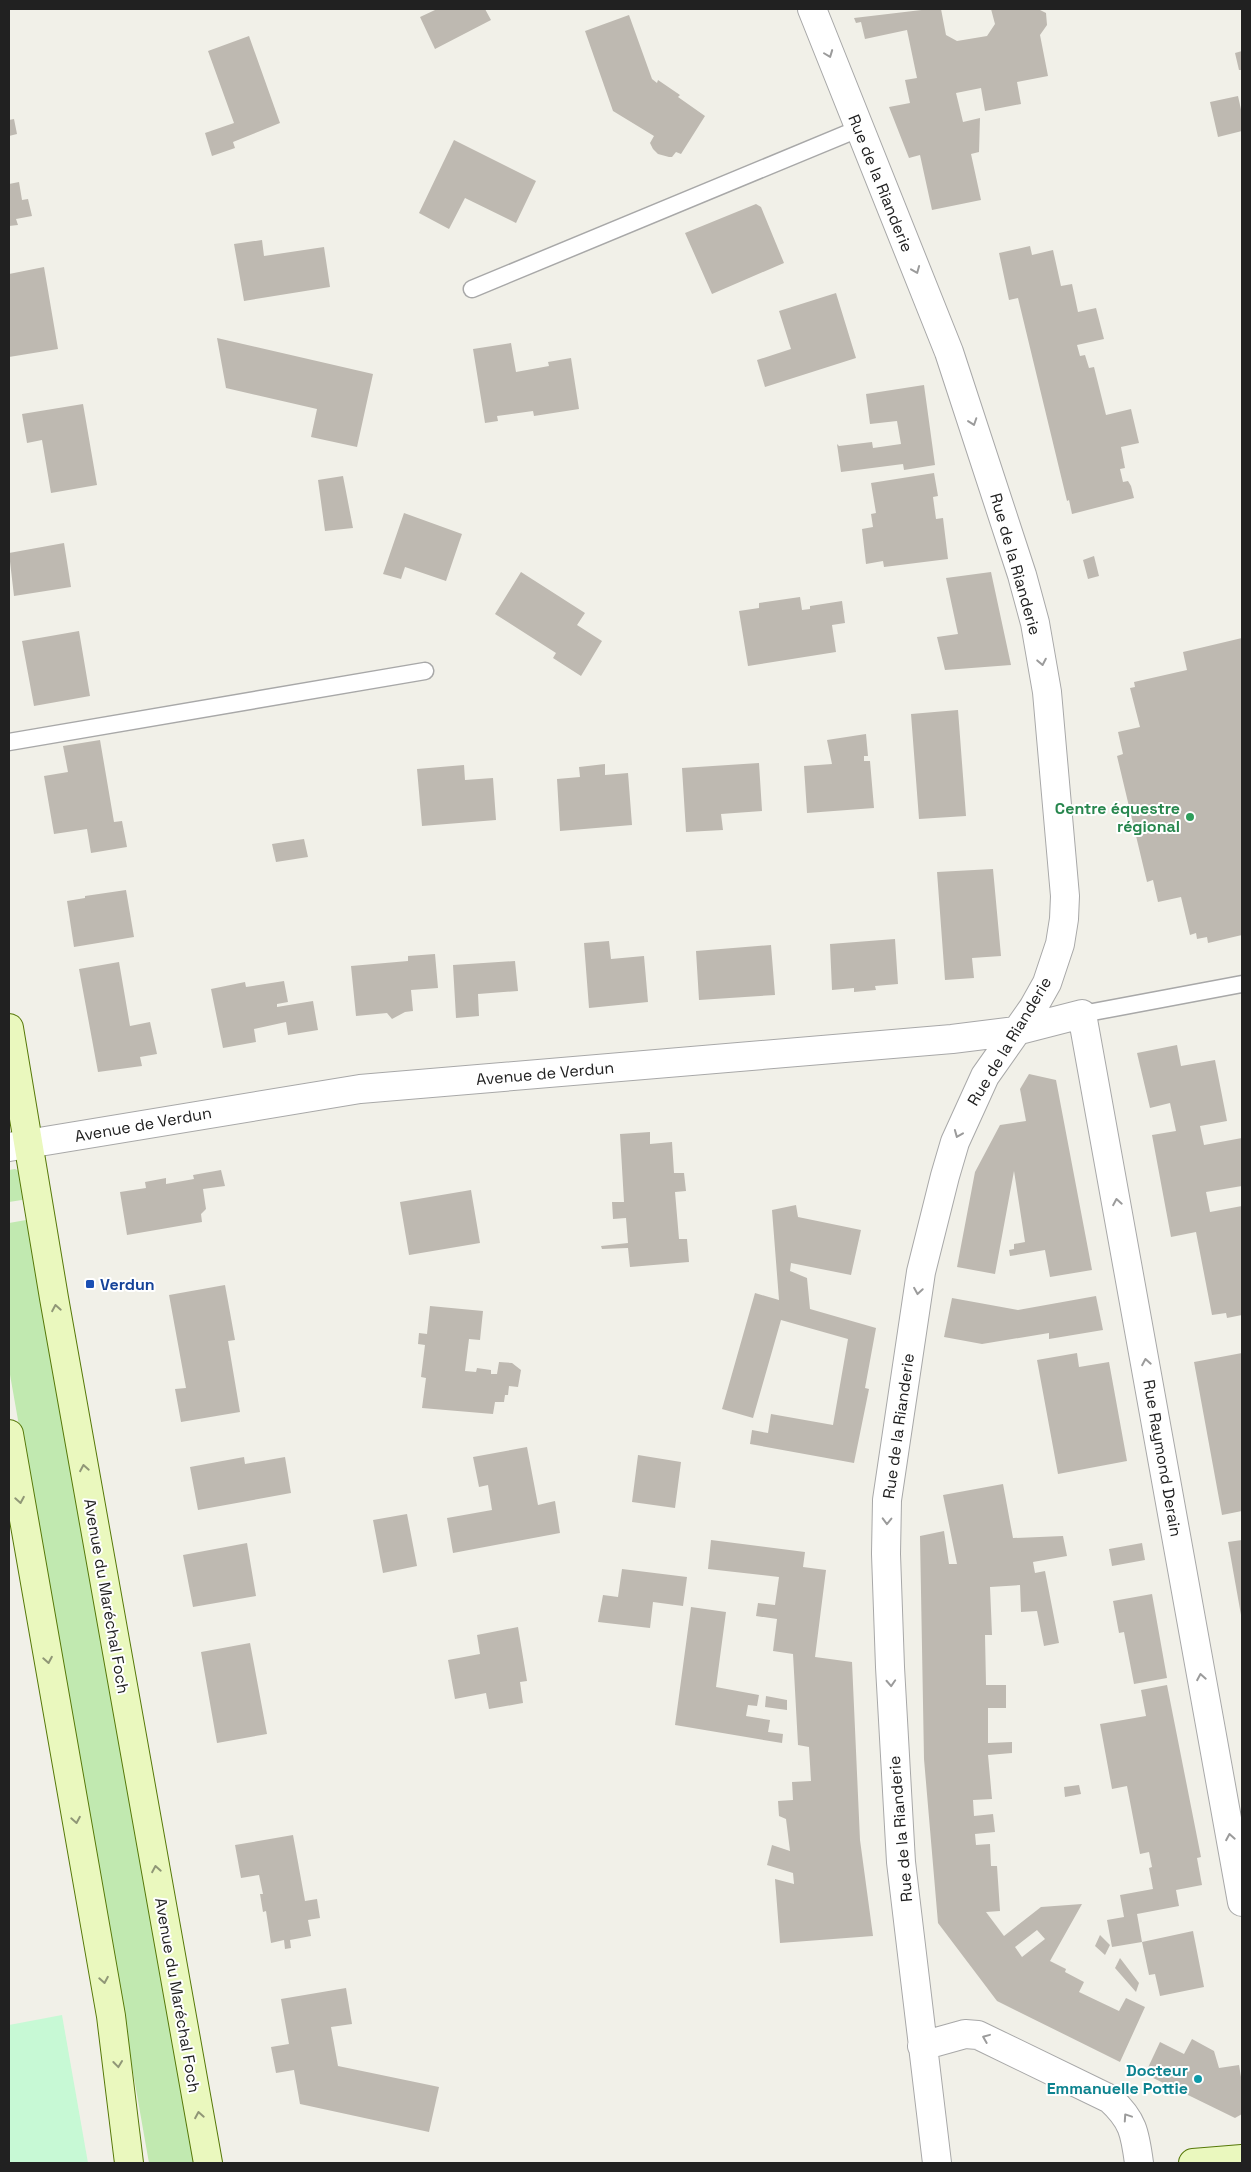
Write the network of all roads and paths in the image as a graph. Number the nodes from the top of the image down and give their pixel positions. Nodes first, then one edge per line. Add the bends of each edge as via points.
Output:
1 (812, 9) edge
2 (858, 129) junction
3 (472, 289) dead end
4 (425, 671) dead end
5 (9, 742) edge
6 (1242, 984) edge
7 (1082, 1014) junction
8 (9, 1028) edge
9 (1016, 1031) junction
10 (19, 1145) edge
11 (9, 1434) edge
12 (1242, 1902) edge
13 (922, 2046) junction
14 (1242, 2159) edge
15 (129, 2163) edge
16 (208, 2163) edge
17 (937, 2163) edge
18 (1138, 2163) edge
19 (1193, 2163) edge

1 -> 2 street, Rue de la Rianderie
2 - 3 lane
2 -> 9 street, Rue de la Rianderie via 949,352 988,464 1035,623 1048,692 1064,919 1060,944 1047,983
4 - 5 lane
6 - 7 lane
7 - 9 street, Avenue de Verdun
12 -> 7 street, Rue Raymond Derain
8 - 10 main road, Avenue du Maréchal Foch
9 - 10 street, Avenue de Verdun via 360,1089
9 -> 13 street, Rue de la Rianderie via 984,1076 965,1117 937,1204 921,1272 887,1500 887,1592 898,1813
16 -> 10 main road, Avenue du Maréchal Foch via 59,1326
11 -> 15 main road via 111,2016
13 - 17 street, Rue de la Rianderie
18 -> 13 street via 1136,2138 1130,2121 1110,2099 978,2035 965,2034
14 - 19 main road

